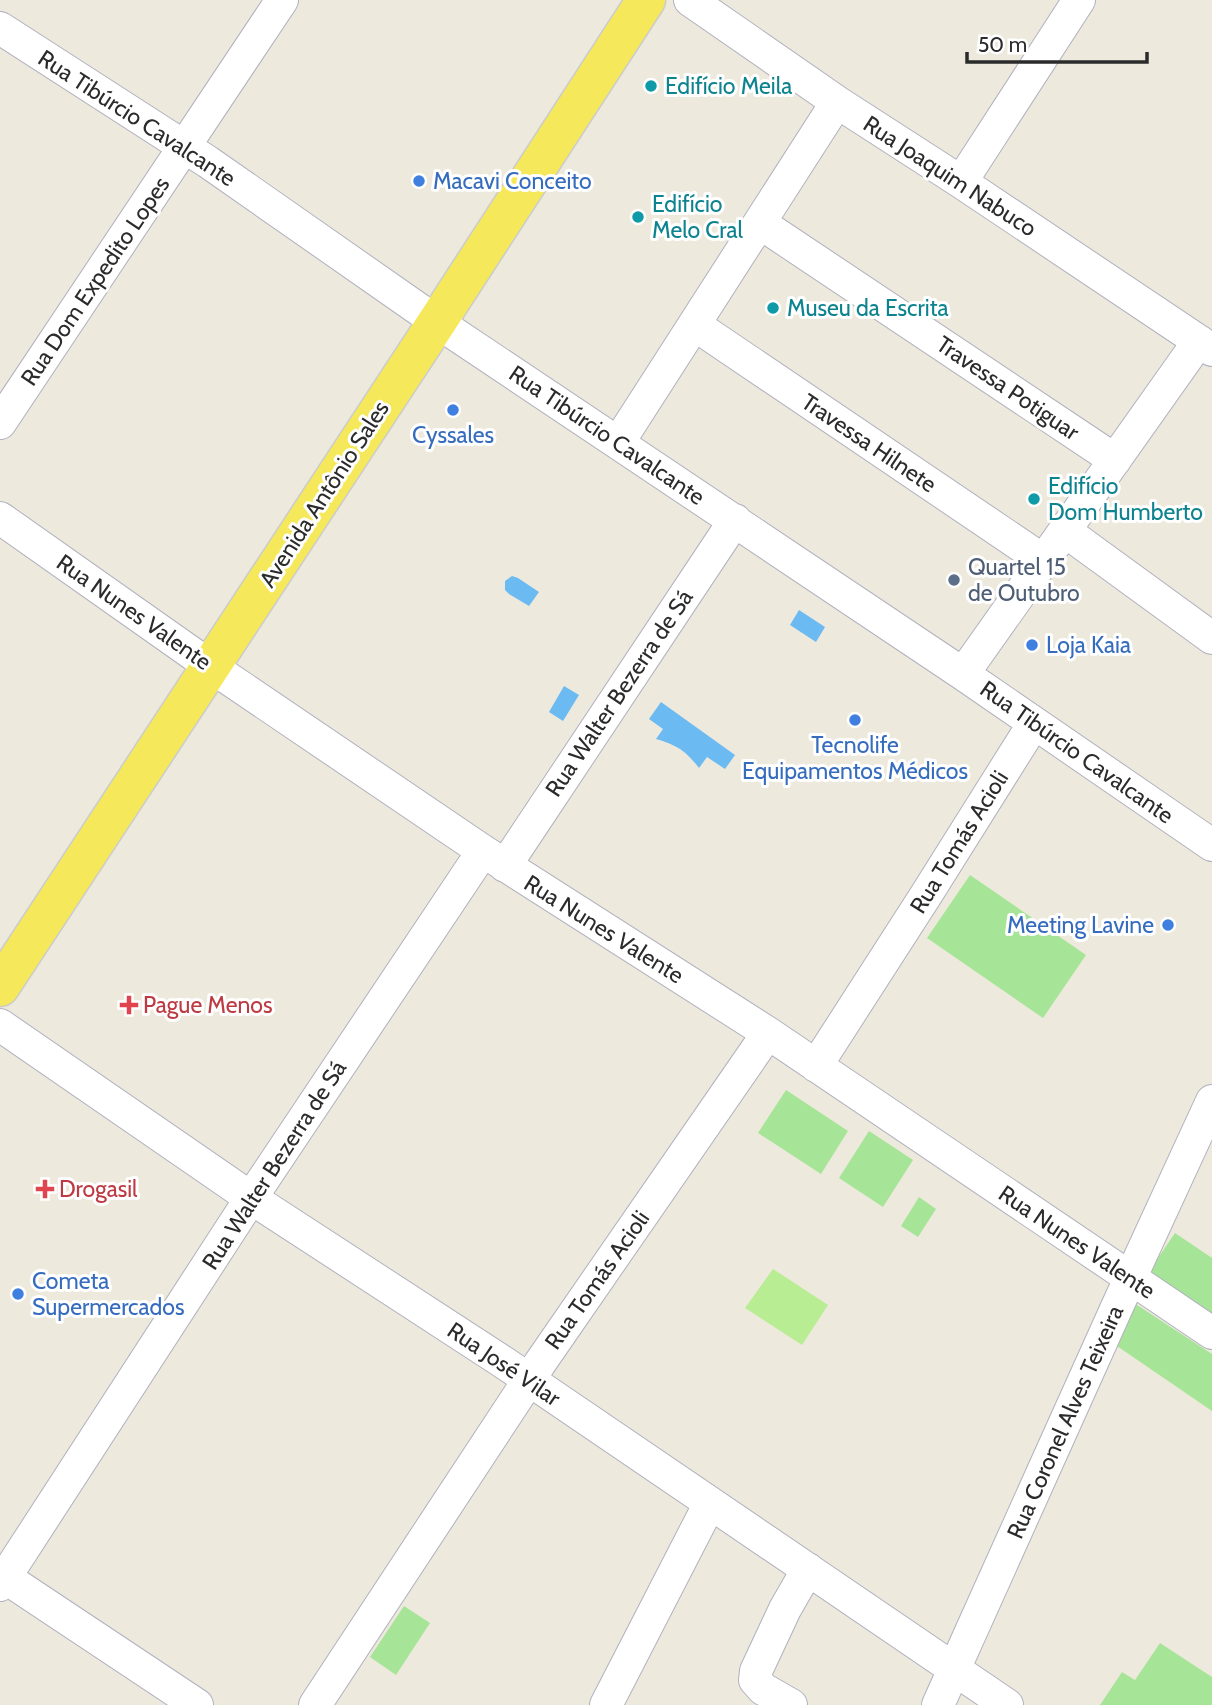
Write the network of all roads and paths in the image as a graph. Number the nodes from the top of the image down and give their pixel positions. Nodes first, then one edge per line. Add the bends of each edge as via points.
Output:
1 (282, 0) edge
2 (646, 0) edge
3 (690, 0) edge
4 (1079, 0) edge
5 (0, 28) edge
6 (837, 102) junction
7 (185, 148) junction
8 (961, 182) junction
9 (760, 223) junction
10 (437, 322) junction
11 (695, 325) junction
12 (1206, 345) edge
13 (0, 423) edge
14 (618, 443) junction
15 (1115, 460) junction
16 (0, 518) edge
17 (735, 520) junction
18 (1065, 531) junction
19 (1044, 561) junction
20 (1212, 638) edge
21 (210, 666) junction
22 (963, 674) junction
23 (1034, 723) junction
24 (1212, 845) edge
25 (494, 859) junction
26 (0, 987) edge
27 (0, 1025) edge
28 (768, 1033) junction
29 (816, 1066) junction
30 (1212, 1101) edge
31 (251, 1198) junction
32 (1130, 1278) junction
33 (1212, 1334) edge
34 (529, 1380) junction
35 (710, 1503) junction
36 (808, 1569) junction
37 (2, 1579) edge
38 (955, 1668) junction
39 (197, 1705) edge
40 (315, 1705) edge
41 (606, 1705) edge
42 (791, 1705) edge
43 (938, 1705) edge
44 (1007, 1705) edge

1 - 7 street, Rua Dom Expedito Lopes
2 - 10 main road, Avenida Antônio Sales
3 - 6 street, Rua Joaquim Nabuco
4 - 8 street
5 - 7 street, Rua Tibúrcio Cavalcante
6 - 8 street, Rua Joaquim Nabuco
6 - 9 street
7 - 10 street, Rua Tibúrcio Cavalcante
7 - 13 street, Rua Dom Expedito Lopes
8 - 12 street, Rua Joaquim Nabuco
9 - 11 street
9 - 15 street, Travessa Potiguar
10 - 14 street, Rua Tibúrcio Cavalcante
10 - 21 main road, Avenida Antônio Sales
11 - 14 street
11 - 19 street, Travessa Hilnete
12 - 15 street
14 - 17 street, Rua Tibúrcio Cavalcante
15 - 18 street
16 - 21 street, Rua Nunes Valente
17 - 22 street, Rua Tibúrcio Cavalcante
17 - 25 street, Rua Walter Bezerra de Sá
18 - 19 street
18 - 20 street
19 - 22 street
21 - 25 street, Rua Nunes Valente
21 - 26 main road, Avenida Antônio Sales
22 - 23 street, Rua Tibúrcio Cavalcante
23 - 24 street, Rua Tibúrcio Cavalcante
23 - 29 street, Rua Tomás Acioli
25 - 28 street, Rua Nunes Valente
25 - 31 street, Rua Walter Bezerra de Sá
27 - 31 street, Rua José Vilar
28 - 29 street, Rua Nunes Valente
28 - 34 street, Rua Tomás Acioli
29 - 32 street, Rua Nunes Valente
30 - 32 street, Rua Coronel Alves Teixeira
31 - 34 street, Rua José Vilar
31 - 37 street, Rua Walter Bezerra de Sá
32 - 33 street, Rua Nunes Valente
32 - 38 street, Rua Coronel Alves Teixeira
34 - 35 street, Rua José Vilar
34 - 40 street, Rua Tomás Acioli
35 - 36 street, Rua José Vilar
35 - 41 street
36 - 38 street, Rua José Vilar
36 - 42 street via 756,1671 755,1680 763,1689
37 - 39 street
38 - 43 street, Rua Coronel Alves Teixeira
38 - 44 street, Rua José Vilar

